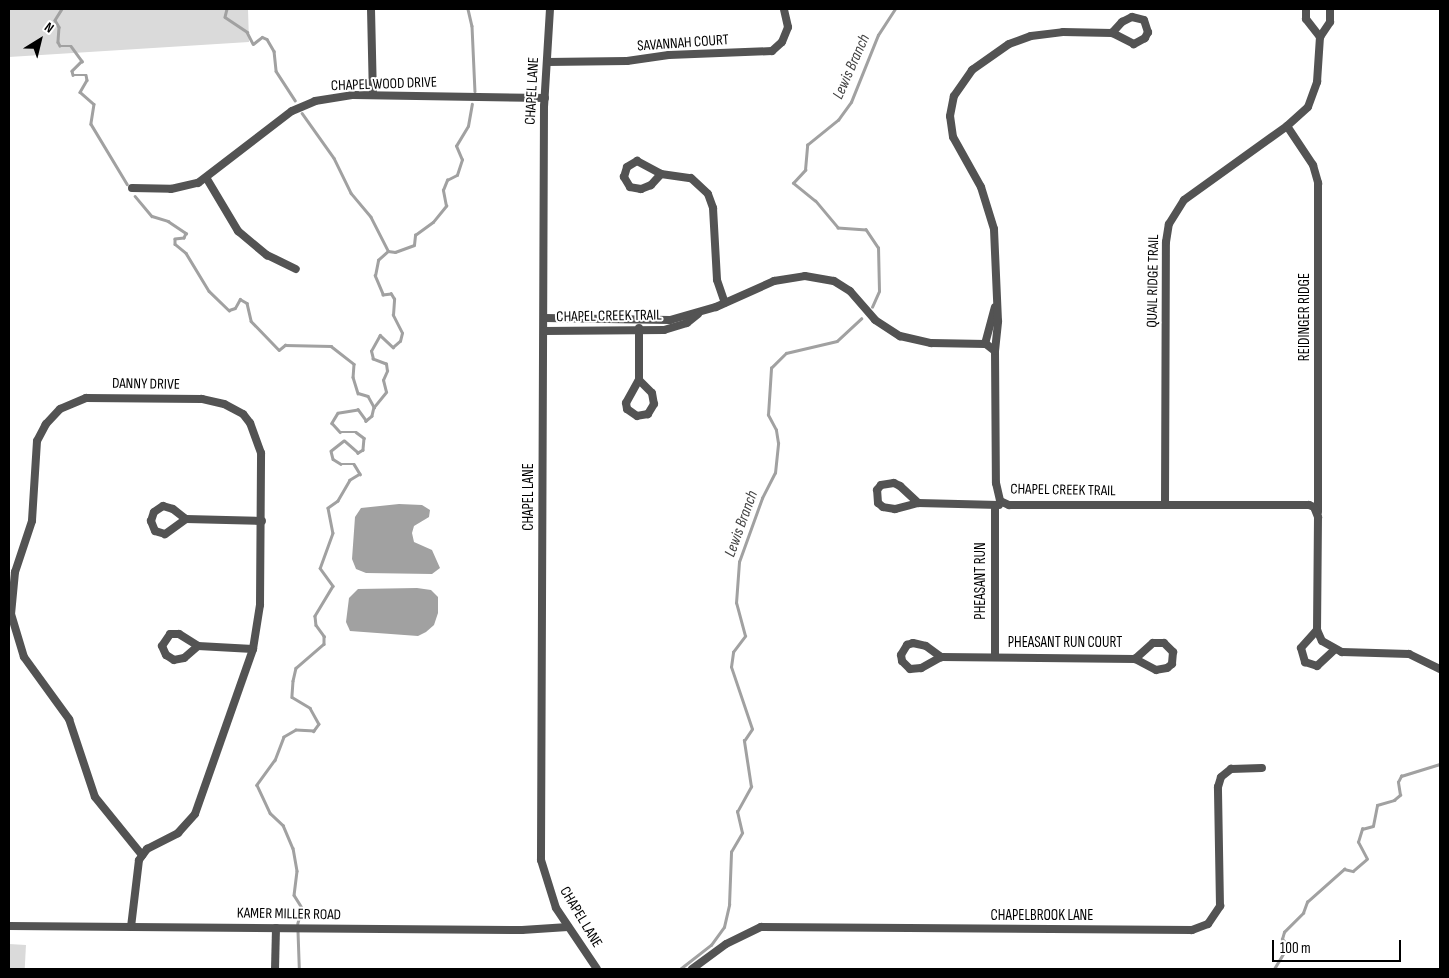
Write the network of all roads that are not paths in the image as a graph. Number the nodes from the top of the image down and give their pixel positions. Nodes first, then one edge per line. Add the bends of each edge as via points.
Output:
1 (371, 9) edge
2 (550, 9) edge
3 (784, 9) edge
4 (1306, 9) edge
5 (1330, 9) edge
6 (1112, 33) junction
7 (1320, 37) junction
8 (547, 62) junction
9 (373, 95) junction
10 (545, 98) junction
11 (1287, 126) junction
12 (661, 174) junction
13 (207, 179) junction
14 (132, 188) dead end
15 (296, 269) dead end
16 (997, 297) junction
17 (725, 303) junction
18 (699, 313) junction
19 (545, 318) junction
20 (639, 321) junction
21 (544, 331) junction
22 (640, 331) junction
23 (985, 344) junction
24 (995, 352) junction
25 (639, 380) junction
26 (918, 503) junction
27 (1165, 504) junction
28 (995, 505) junction
29 (1009, 505) junction
30 (1318, 517) junction
31 (186, 519) junction
32 (262, 521) junction
33 (10, 588) edge
34 (1317, 630) junction
35 (198, 646) junction
36 (253, 649) junction
37 (1334, 650) junction
38 (941, 657) junction
39 (995, 657) junction
40 (1135, 659) junction
41 (1440, 669) edge
42 (1262, 768) dead end
43 (142, 855) junction
44 (9, 926) edge
45 (131, 927) junction
46 (568, 927) junction
47 (276, 928) junction
48 (275, 969) edge
49 (597, 969) edge
50 (692, 969) edge

1 - 9 street
2 - 8 street, CHAPEL LANE
3 - 8 street, SAVANNAH COURT via 788,27 782,42 772,51 669,55 626,61
4 - 7 street via 1306,19
5 - 7 street, QUAIL RIDGE TRAIL via 1330,22
6 - 6 street via 1134,44 1145,38 1147,26 1144,20 1132,16
6 - 16 street via 1063,32 1031,36 1009,44 976,66 954,96 950,116 953,137 981,187 993,224
7 - 11 street, QUAIL RIDGE TRAIL via 1315,91 1308,107
8 - 10 street, CHAPEL LANE
9 - 10 street, CHAPEL WOOD DRIVE
9 - 13 street, CHAPEL WOOD DRIVE via 336,97 304,104
10 - 19 street, CHAPEL LANE
11 - 27 street, QUAIL RIDGE TRAIL via 1184,200 1169,224 1166,242
11 - 30 street, REIDINGER RIDGE via 1313,165 1318,189
12 - 12 street via 638,161 627,167 624,177 630,187 641,190
12 - 17 street via 691,178 708,194 713,208 717,280
13 - 14 street, CHAPEL WOOD DRIVE via 179,188
13 - 15 street via 238,231 267,255
16 - 23 street
16 - 24 street
17 - 18 street, CHAPEL CREEK TRAIL
17 - 23 street, CHAPEL CREEK TRAIL via 774,281 815,276 843,285 875,320 900,336 931,343
18 - 20 street, CHAPEL CREEK TRAIL via 670,320
18 - 22 street, CHAPEL CREEK TRAIL via 681,326
19 - 20 street, CHAPEL CREEK TRAIL
19 - 21 street, CHAPEL LANE
20 - 22 street
21 - 22 street, CHAPEL CREEK TRAIL
21 - 46 street, CHAPEL LANE via 541,860 549,893
22 - 25 street
23 - 24 street
24 - 29 street, CHAPEL CREEK TRAIL via 997,490 1000,501
25 - 25 street via 626,404 631,414 643,416 652,410 654,399
26 - 26 street via 894,483 881,485 877,490 878,503 889,510
26 - 28 street
27 - 29 street, CHAPEL CREEK TRAIL
27 - 30 street, CHAPEL CREEK TRAIL via 1303,504 1314,507
28 - 29 street
28 - 39 street, PHEASANT RUN
30 - 34 street
31 - 31 street via 163,506 154,512 151,521 155,531 166,534
31 - 32 street
32 - 33 street, DANNY DRIVE via 259,442 250,422 234,408 202,399 109,397 77,400 53,416 37,442 32,521
32 - 36 street, DANNY DRIVE via 260,605
33 - 43 street, DANNY DRIVE via 13,625 19,647 30,667 64,709 95,797
34 - 37 street via 1322,641
34 - 37 street via 1301,648 1305,662 1317,666
35 - 35 street via 174,633 166,637 162,646 166,655 174,660 184,658
35 - 36 street
36 - 43 street, DANNY DRIVE via 195,814 178,833
37 - 41 street via 1409,654
38 - 38 street via 926,646 913,643 907,645 901,655 905,666 916,670
38 - 39 street, PHEASANT RUN COURT
39 - 40 street, PHEASANT RUN COURT
40 - 40 street, PHEASANT RUN COURT via 1162,671 1172,664 1174,658 1169,646 1158,642 1148,646
42 - 50 street, CHAPELBROOK LANE via 1231,769 1220,777 1220,906 1208,924 1192,930 761,927 726,944
43 - 45 street via 134,880
44 - 45 street, KAMER MILLER ROAD
45 - 47 street, KAMER MILLER ROAD
46 - 47 street, KAMER MILLER ROAD via 522,930
46 - 49 street, CHAPEL LANE
47 - 48 street

